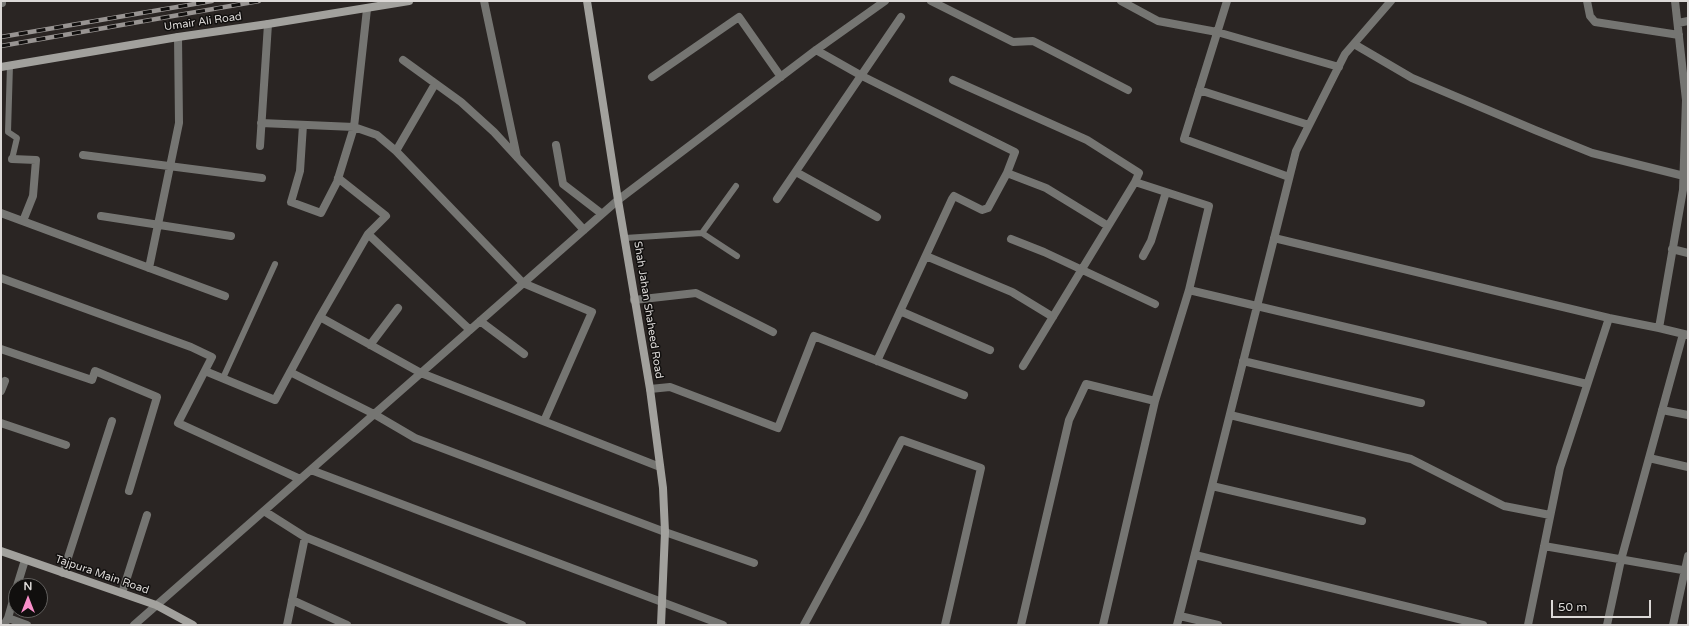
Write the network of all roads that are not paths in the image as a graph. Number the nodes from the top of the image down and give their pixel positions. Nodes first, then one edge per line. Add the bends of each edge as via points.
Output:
1 (409, 1) edge
2 (484, 1) edge
3 (587, 1) edge
4 (885, 1) edge
5 (931, 1) edge
6 (1121, 1) edge
7 (1227, 1) edge
8 (1391, 1) edge
9 (1587, 1) edge
10 (1675, 1) edge
11 (367, 9) junction
12 (901, 17) dead end
13 (1688, 21) edge
14 (1678, 23) junction
15 (268, 24) junction
16 (1217, 32) junction
17 (1679, 35) junction
18 (178, 37) junction
19 (1354, 44) junction
20 (816, 50) junction
21 (403, 60) dead end
22 (10, 65) junction
23 (1, 67) edge
24 (1339, 67) junction
25 (862, 76) junction
26 (652, 77) dead end
27 (781, 77) junction
28 (953, 80) dead end
29 (435, 84) junction
30 (1128, 90) dead end
31 (1199, 90) junction
32 (1686, 90) edge
33 (261, 123) junction
34 (303, 125) junction
35 (1309, 125) junction
36 (354, 127) junction
37 (556, 145) dead end
38 (260, 146) dead end
39 (396, 151) junction
40 (83, 154) dead end
41 (517, 157) junction
42 (12, 159) joint
43 (170, 165) junction
44 (796, 172) junction
45 (1007, 174) junction
46 (1289, 177) junction
47 (1686, 177) edge
48 (262, 178) dead end
49 (338, 178) junction
50 (1135, 182) junction
51 (736, 186) dead end
52 (1166, 192) junction
53 (777, 199) dead end
54 (618, 200) junction
55 (1, 213) edge
56 (602, 214) junction
57 (101, 216) dead end
58 (877, 217) dead end
59 (23, 221) junction
60 (158, 225) junction
61 (1108, 226) junction
62 (584, 230) junction
63 (702, 233) junction
64 (368, 234) junction
65 (231, 236) dead end
66 (625, 238) junction
67 (1274, 238) junction
68 (1011, 239) dead end
69 (1672, 249) junction
70 (1688, 253) edge
71 (738, 256) dead end
72 (926, 256) junction
73 (1143, 256) dead end
74 (275, 264) dead end
75 (149, 268) junction
76 (1081, 270) junction
77 (1, 278) edge
78 (523, 284) junction
79 (1189, 290) junction
80 (225, 296) dead end
81 (634, 300) junction
82 (1155, 304) dead end
83 (1257, 307) junction
84 (398, 308) dead end
85 (900, 311) junction
86 (320, 317) junction
87 (1053, 317) junction
88 (1609, 318) junction
89 (480, 321) junction
90 (1659, 328) junction
91 (470, 330) junction
92 (773, 332) dead end
93 (1685, 334) edge
94 (370, 345) junction
95 (1, 349) edge
96 (990, 350) dead end
97 (524, 354) dead end
98 (877, 361) junction
99 (1243, 361) junction
100 (1023, 366) dead end
101 (205, 370) junction
102 (290, 372) junction
103 (421, 373) junction
104 (223, 378) junction
105 (5, 381) dead end
106 (1587, 384) junction
107 (650, 389) junction
108 (1, 391) edge
109 (964, 395) dead end
110 (1155, 402) junction
111 (1421, 403) dead end
112 (1662, 410) junction
113 (374, 414) junction
114 (1230, 415) junction
115 (1688, 415) edge
116 (544, 421) junction
117 (112, 422) dead end
118 (1, 423) edge
119 (66, 445) dead end
120 (1649, 458) junction
121 (1688, 466) edge
122 (660, 467) junction
123 (311, 470) junction
124 (300, 479) junction
125 (1212, 486) junction
126 (129, 491) dead end
127 (264, 511) junction
128 (147, 515) dead end
129 (1550, 515) junction
130 (1362, 521) dead end
131 (665, 532) junction
132 (305, 537) junction
133 (1544, 546) junction
134 (1, 551) edge
135 (1195, 555) junction
136 (1688, 556) edge
137 (25, 560) junction
138 (1621, 560) junction
139 (754, 563) dead end
140 (1686, 571) edge
141 (63, 573) junction
142 (19, 578) edge
143 (122, 593) junction
144 (292, 600) junction
145 (662, 602) junction
146 (156, 605) junction
147 (1180, 616) junction
148 (6, 621) edge
149 (504, 621) edge
150 (27, 625) edge
151 (134, 625) edge
152 (193, 625) edge
153 (287, 625) edge
154 (347, 625) edge
155 (522, 625) edge
156 (661, 625) edge
157 (723, 625) edge
158 (804, 625) edge
159 (945, 625) edge
160 (1021, 625) edge
161 (1103, 625) edge
162 (1177, 625) edge
163 (1218, 625) edge
164 (1483, 625) edge
165 (1528, 625) edge
166 (1607, 625) edge
167 (1673, 625) edge

1 - 11 street, Umair Ali Road
2 - 41 street
3 - 54 street, Shah Jahan Shaheed Road
4 - 20 street
5 - 30 street via 1013,42 1033,41
6 - 16 street via 1158,21
7 - 16 street
8 - 19 street
9 - 17 street via 1590,16 1595,22
10 - 14 street
11 - 15 street, Umair Ali Road
11 - 36 street
12 - 25 street
13 - 14 street
14 - 17 street
15 - 18 street, Umair Ali Road
15 - 33 street
16 - 24 street
16 - 31 street
17 - 32 street
18 - 22 street, Umair Ali Road
18 - 43 street via 178,123
19 - 24 street via 1345,54
19 - 47 street via 1412,78 1542,133 1592,152
20 - 25 street
20 - 27 street
21 - 29 street
22 - 23 street, Umair Ali Road
22 - 42 lane via 8,132 17,138
24 - 35 street
25 - 44 street
25 - 45 street via 1015,152
26 - 27 street via 739,17
27 - 54 street
28 - 50 street via 1087,140 1139,173
29 - 39 street
29 - 41 street via 461,102
31 - 35 street
31 - 46 street via 1184,139
32 - 47 street
33 - 34 street
33 - 38 street
34 - 36 street
34 - 49 street via 300,171 291,202 321,213
35 - 46 street via 1296,151
36 - 39 street via 377,135
36 - 49 street
37 - 56 street via 563,184
39 - 78 street
40 - 43 street
41 - 62 street
42 - 59 street via 36,160 33,196
43 - 48 street
43 - 60 street
44 - 53 street
44 - 58 street
45 - 61 street via 1046,188
45 - 72 street via 985,210 954,196
46 - 67 street
47 - 69 street
49 - 64 street via 386,216
50 - 52 street
50 - 61 street
51 - 63 lane
52 - 73 street via 1151,241
52 - 79 street via 1209,206
54 - 56 street
54 - 66 street, Shah Jahan Shaheed Road
55 - 59 street
56 - 62 street
57 - 60 street
59 - 75 street
60 - 65 street
60 - 75 street
61 - 76 street
62 - 78 street
63 - 66 lane
63 - 71 lane
64 - 86 street
64 - 91 street
66 - 81 street, Shah Jahan Shaheed Road
67 - 83 street
67 - 88 street
68 - 76 street
69 - 70 street
69 - 90 street
72 - 85 street
72 - 87 street via 1012,292
74 - 104 lane
75 - 80 street
76 - 82 street
76 - 87 street
77 - 101 street via 191,347 212,357
78 - 89 street
78 - 116 street via 592,312
79 - 83 street
79 - 110 street
81 - 92 street via 696,294
81 - 107 street, Shah Jahan Shaheed Road
83 - 99 street
83 - 106 street
84 - 94 street
85 - 96 street
85 - 98 street
86 - 94 street
86 - 102 street
87 - 100 street
88 - 90 street
88 - 106 street
89 - 91 street
89 - 97 street
90 - 93 street
91 - 103 street
93 - 112 street
94 - 103 street
95 - 126 street via 92,380 95,370 157,397
98 - 107 street via 814,336 778,428 670,387
98 - 109 street
99 - 111 street
99 - 114 street
101 - 104 street
101 - 124 street via 178,423
102 - 104 street via 275,400
102 - 113 street
103 - 113 street
103 - 116 street
105 - 108 street
106 - 129 street via 1560,468
107 - 122 street, Shah Jahan Shaheed Road
110 - 160 street via 1086,384 1069,420
110 - 161 street
112 - 115 street
112 - 120 street
113 - 123 street
113 - 131 street via 415,438
114 - 125 street
114 - 129 street via 1411,459 1504,506
116 - 122 street
117 - 141 street
118 - 119 street
120 - 121 street
120 - 138 street
122 - 131 street, Shah Jahan Shaheed Road
123 - 124 street
123 - 145 street
124 - 127 street
125 - 130 street
125 - 135 street
127 - 132 street
127 - 146 street
128 - 143 street
129 - 133 street
131 - 139 street
131 - 145 street, Shah Jahan Shaheed Road
132 - 144 street
132 - 149 street
133 - 138 street
133 - 165 street
134 - 137 street, Tajpura Main Road
135 - 147 street
135 - 164 street
136 - 140 street
137 - 141 street, Tajpura Main Road
137 - 142 street
138 - 140 street
138 - 166 street
140 - 167 street
141 - 143 street, Tajpura Main Road
143 - 146 street, Tajpura Main Road
144 - 153 street
144 - 154 street
145 - 156 street, Shah Jahan Shaheed Road
145 - 157 street
146 - 151 street
146 - 152 street, Tajpura Main Road
147 - 162 street
147 - 163 street
148 - 150 street
149 - 155 street
158 - 159 street via 902,440 981,468

